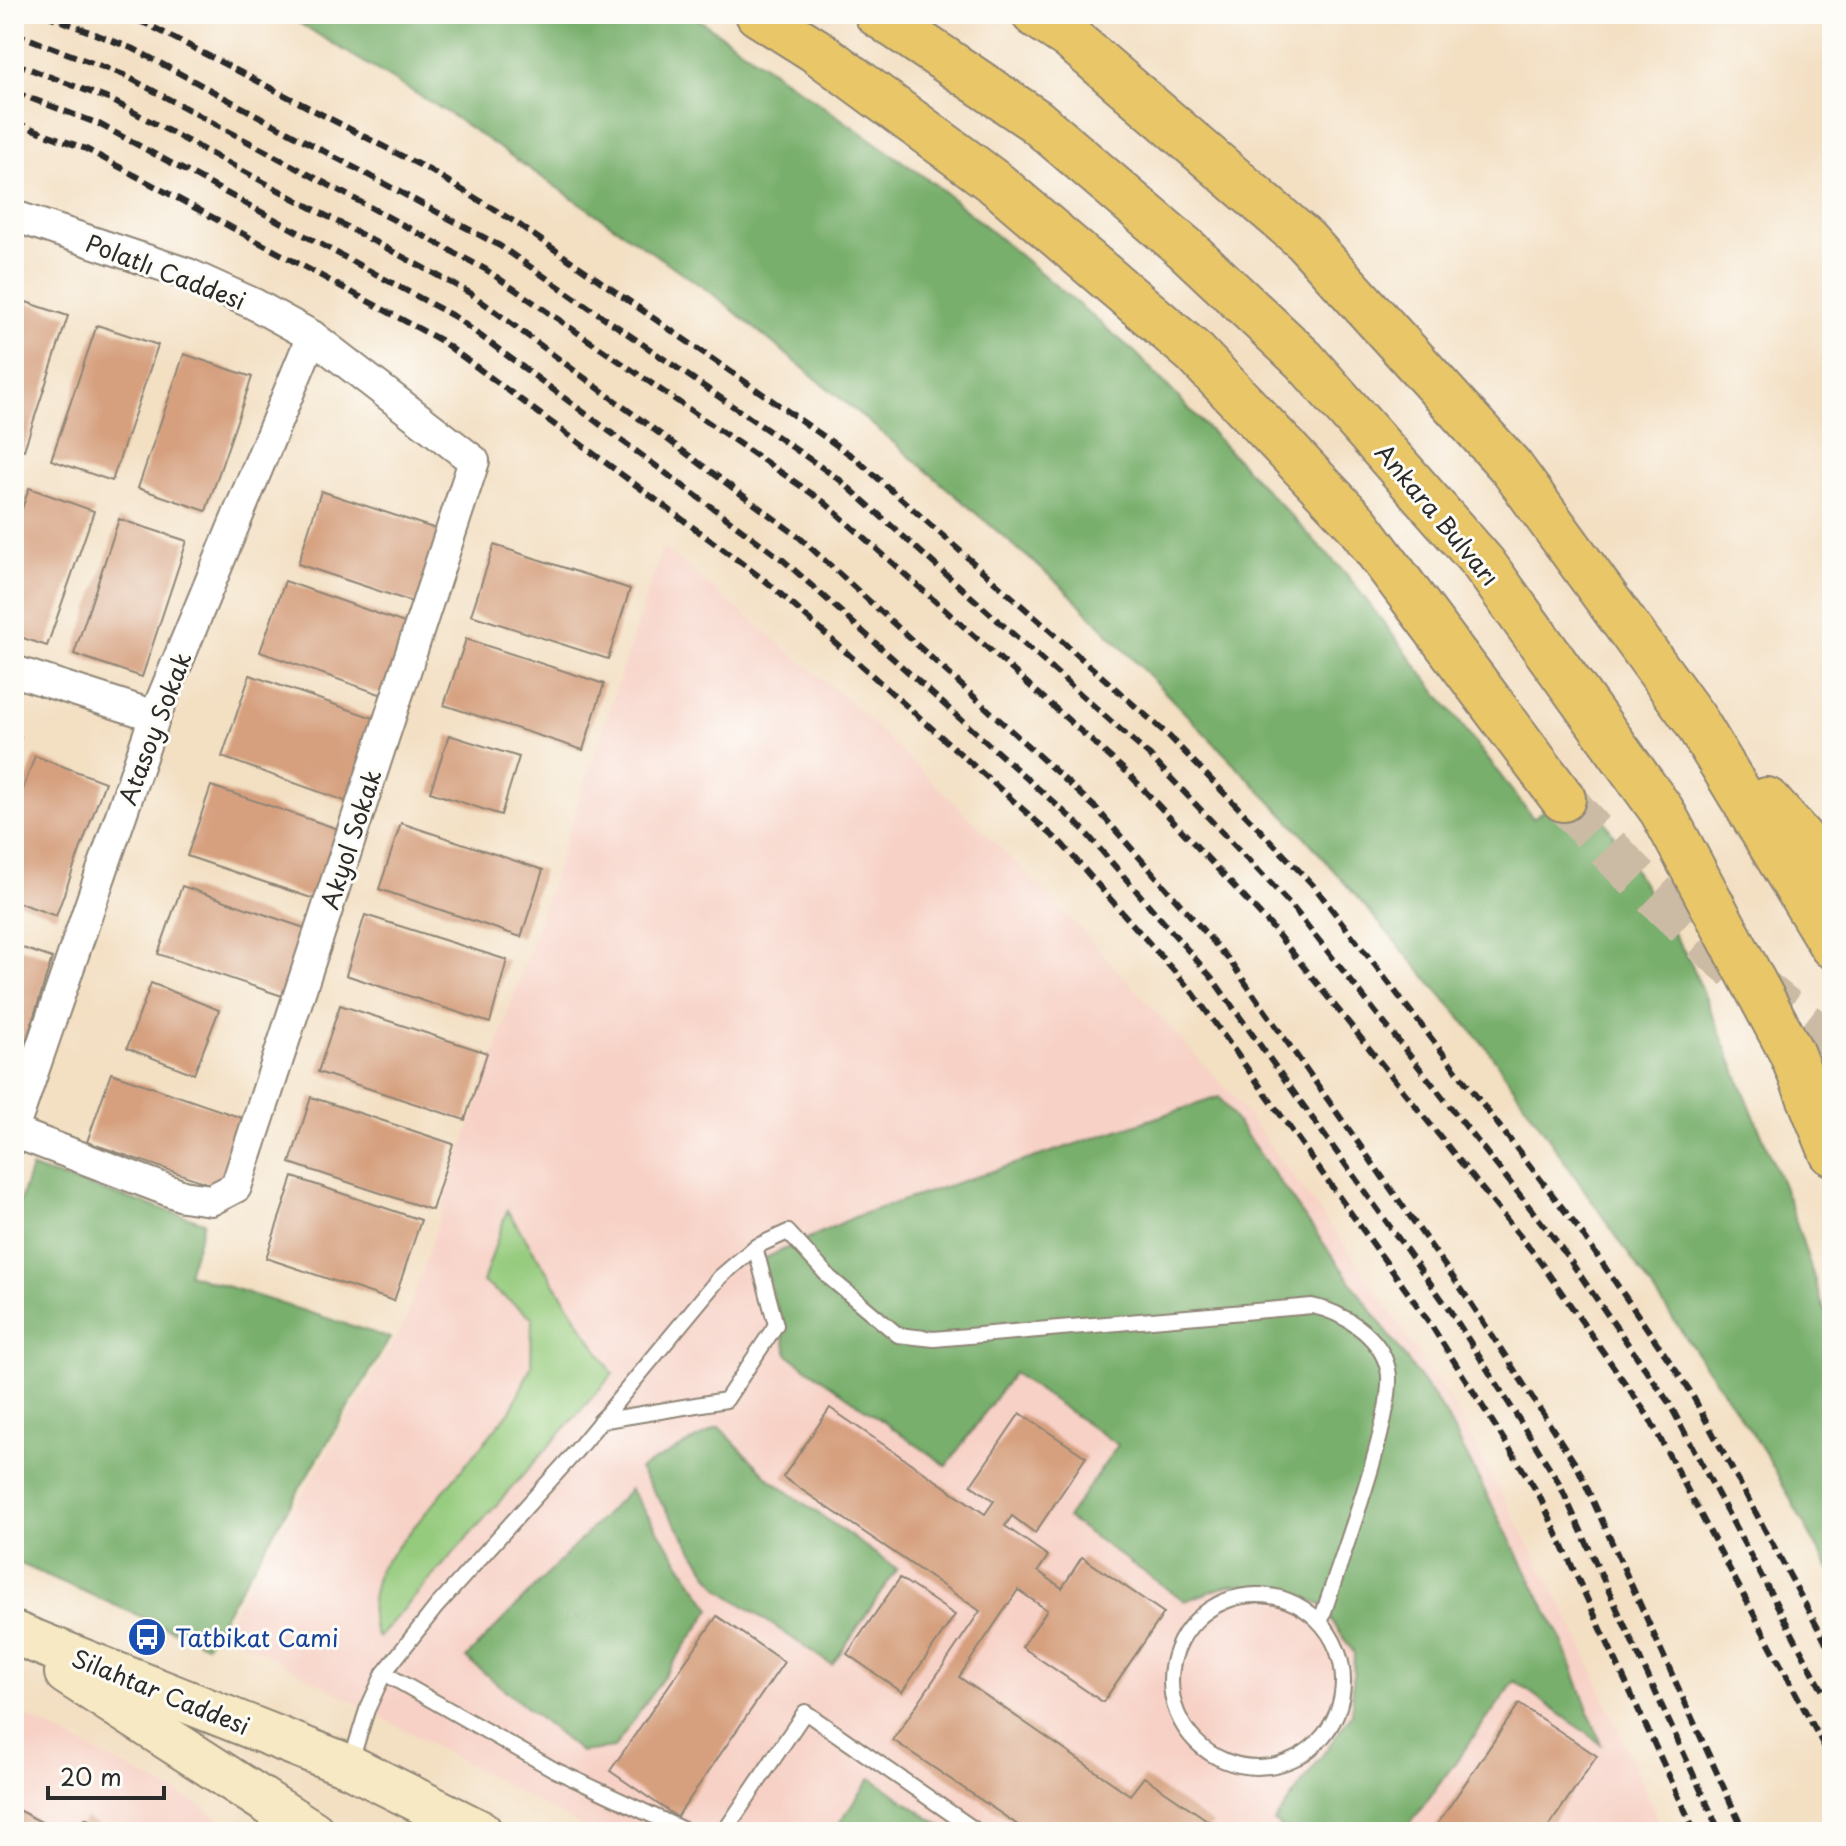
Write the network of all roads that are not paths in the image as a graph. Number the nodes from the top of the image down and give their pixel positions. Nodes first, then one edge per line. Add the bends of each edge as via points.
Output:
1 (758, 14) edge
2 (877, 14) edge
3 (1034, 14) edge
4 (14, 216) edge
5 (312, 336) junction
6 (14, 671) edge
7 (155, 716) junction
8 (1695, 720) junction
9 (1563, 799) tunnel mouth
10 (1832, 873) edge
11 (1832, 946) edge
12 (14, 1129) edge
13 (1832, 1153) edge
14 (755, 1247) junction
15 (600, 1421) junction
16 (1321, 1621) junction
17 (14, 1633) edge
18 (14, 1640) edge
19 (384, 1673) junction
20 (349, 1766) junction
21 (313, 1832) edge
22 (481, 1832) edge
23 (688, 1832) edge
24 (724, 1832) edge
25 (978, 1832) edge

1 - 9 main road via 998,185 1195,353 1357,524
2 - 13 main road, Ankara Bulvarı via 1036,121 1186,249 1304,360 1483,563 1662,811 1791,1052
3 - 8 main road via 1069,37 1305,240 1511,467
4 - 5 street, Polatlı Caddesi via 188,274
5 - 7 street, Atasoy Sokak
5 - 12 street, Akyol Sokak via 474,461 236,1187 211,1200 183,1196
6 - 7 street
7 - 12 street, Atasoy Sokak
8 - 10 main road
8 - 11 main road
14 - 15 lane via 691,1309
14 - 15 lane via 776,1325 726,1400
14 - 16 lane via 788,1232 830,1278 898,1335 934,1339 1312,1306 1333,1310 1376,1345 1388,1367 1389,1390
15 - 19 lane
16 - 16 lane via 1297,1604 1270,1595 1240,1595 1213,1605 1191,1624 1176,1649 1170,1678 1175,1707 1188,1732 1208,1752 1247,1766 1289,1762 1313,1748 1332,1727 1342,1701 1344,1673 1337,1645
17 - 20 main road, Silahtar Caddesi
18 - 21 main road, Silahtar Caddesi
19 - 20 lane
19 - 23 lane via 555,1770
20 - 22 main road, Silahtar Caddesi
24 - 25 lane via 805,1712

